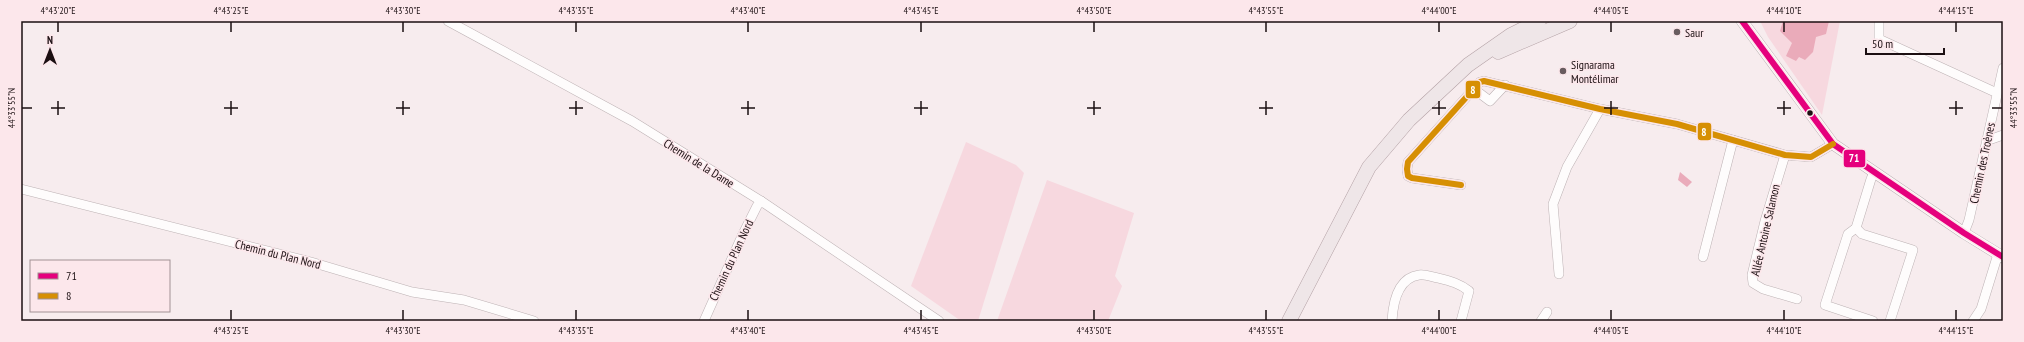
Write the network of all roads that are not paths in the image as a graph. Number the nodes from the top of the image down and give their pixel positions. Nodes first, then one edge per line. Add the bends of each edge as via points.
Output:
1 (448, 21) edge
2 (1539, 21) edge
3 (1570, 21) edge
4 (1742, 21) edge
5 (1750, 21) edge
6 (1879, 21) edge
7 (1758, 42) junction
8 (1468, 65) junction
9 (2003, 68) edge
10 (1505, 85) junction
11 (1474, 89) junction
12 (1997, 93) junction
13 (1600, 109) junction
14 (2003, 135) edge
15 (1733, 140) junction
16 (1986, 141) junction
17 (1833, 144) junction
18 (1785, 155) junction
19 (1874, 173) junction
20 (1461, 185) dead end
21 (21, 189) edge
22 (761, 201) junction
23 (1856, 228) junction
24 (1964, 233) junction
25 (2000, 256) edge
26 (1703, 257) dead end
27 (1559, 274) dead end
28 (1797, 299) dead end
29 (1547, 312) dead end
30 (534, 321) edge
31 (704, 321) edge
32 (939, 321) edge
33 (1289, 321) edge
34 (1392, 321) edge
35 (1462, 321) edge
36 (1541, 321) edge
37 (1873, 321) edge
38 (1890, 321) edge
39 (1972, 321) edge

1 - 22 street, Chemin de la Dame via 632,121
2 - 8 main road via 1511,35
3 - 8 main road
4 - 7 street
5 - 7 street
6 - 12 street via 1879,39
7 - 17 street
8 - 33 main road via 1409,120 1369,167
9 - 12 street, Chemin des Troènes
10 - 11 street via 1484,81
10 - 11 street via 1490,101
10 - 13 street
11 - 20 street via 1408,162 1407,169 1408,176 1412,178
12 - 16 street, Chemin des Troènes
13 - 15 street via 1677,124
13 - 27 street via 1567,167 1553,204
14 - 16 street
15 - 18 street
15 - 26 street
16 - 24 street, Chemin des Troènes
17 - 18 street via 1811,157
17 - 19 street
18 - 28 street, Allée Antoine Salamon via 1765,220 1752,275 1753,283 1763,289
19 - 23 street
19 - 24 street
21 - 30 street, Chemin du Plan Nord via 311,262 412,292 464,300
22 - 31 street, Chemin du Plan Nord via 742,236
22 - 32 street, Chemin de la Dame
23 - 37 street via 1848,234 1825,305
23 - 38 street via 1862,234 1913,250
24 - 25 street
25 - 39 street via 1981,309
29 - 36 street
34 - 35 street via 1392,311 1400,286 1409,278 1420,275 1458,283 1469,291

